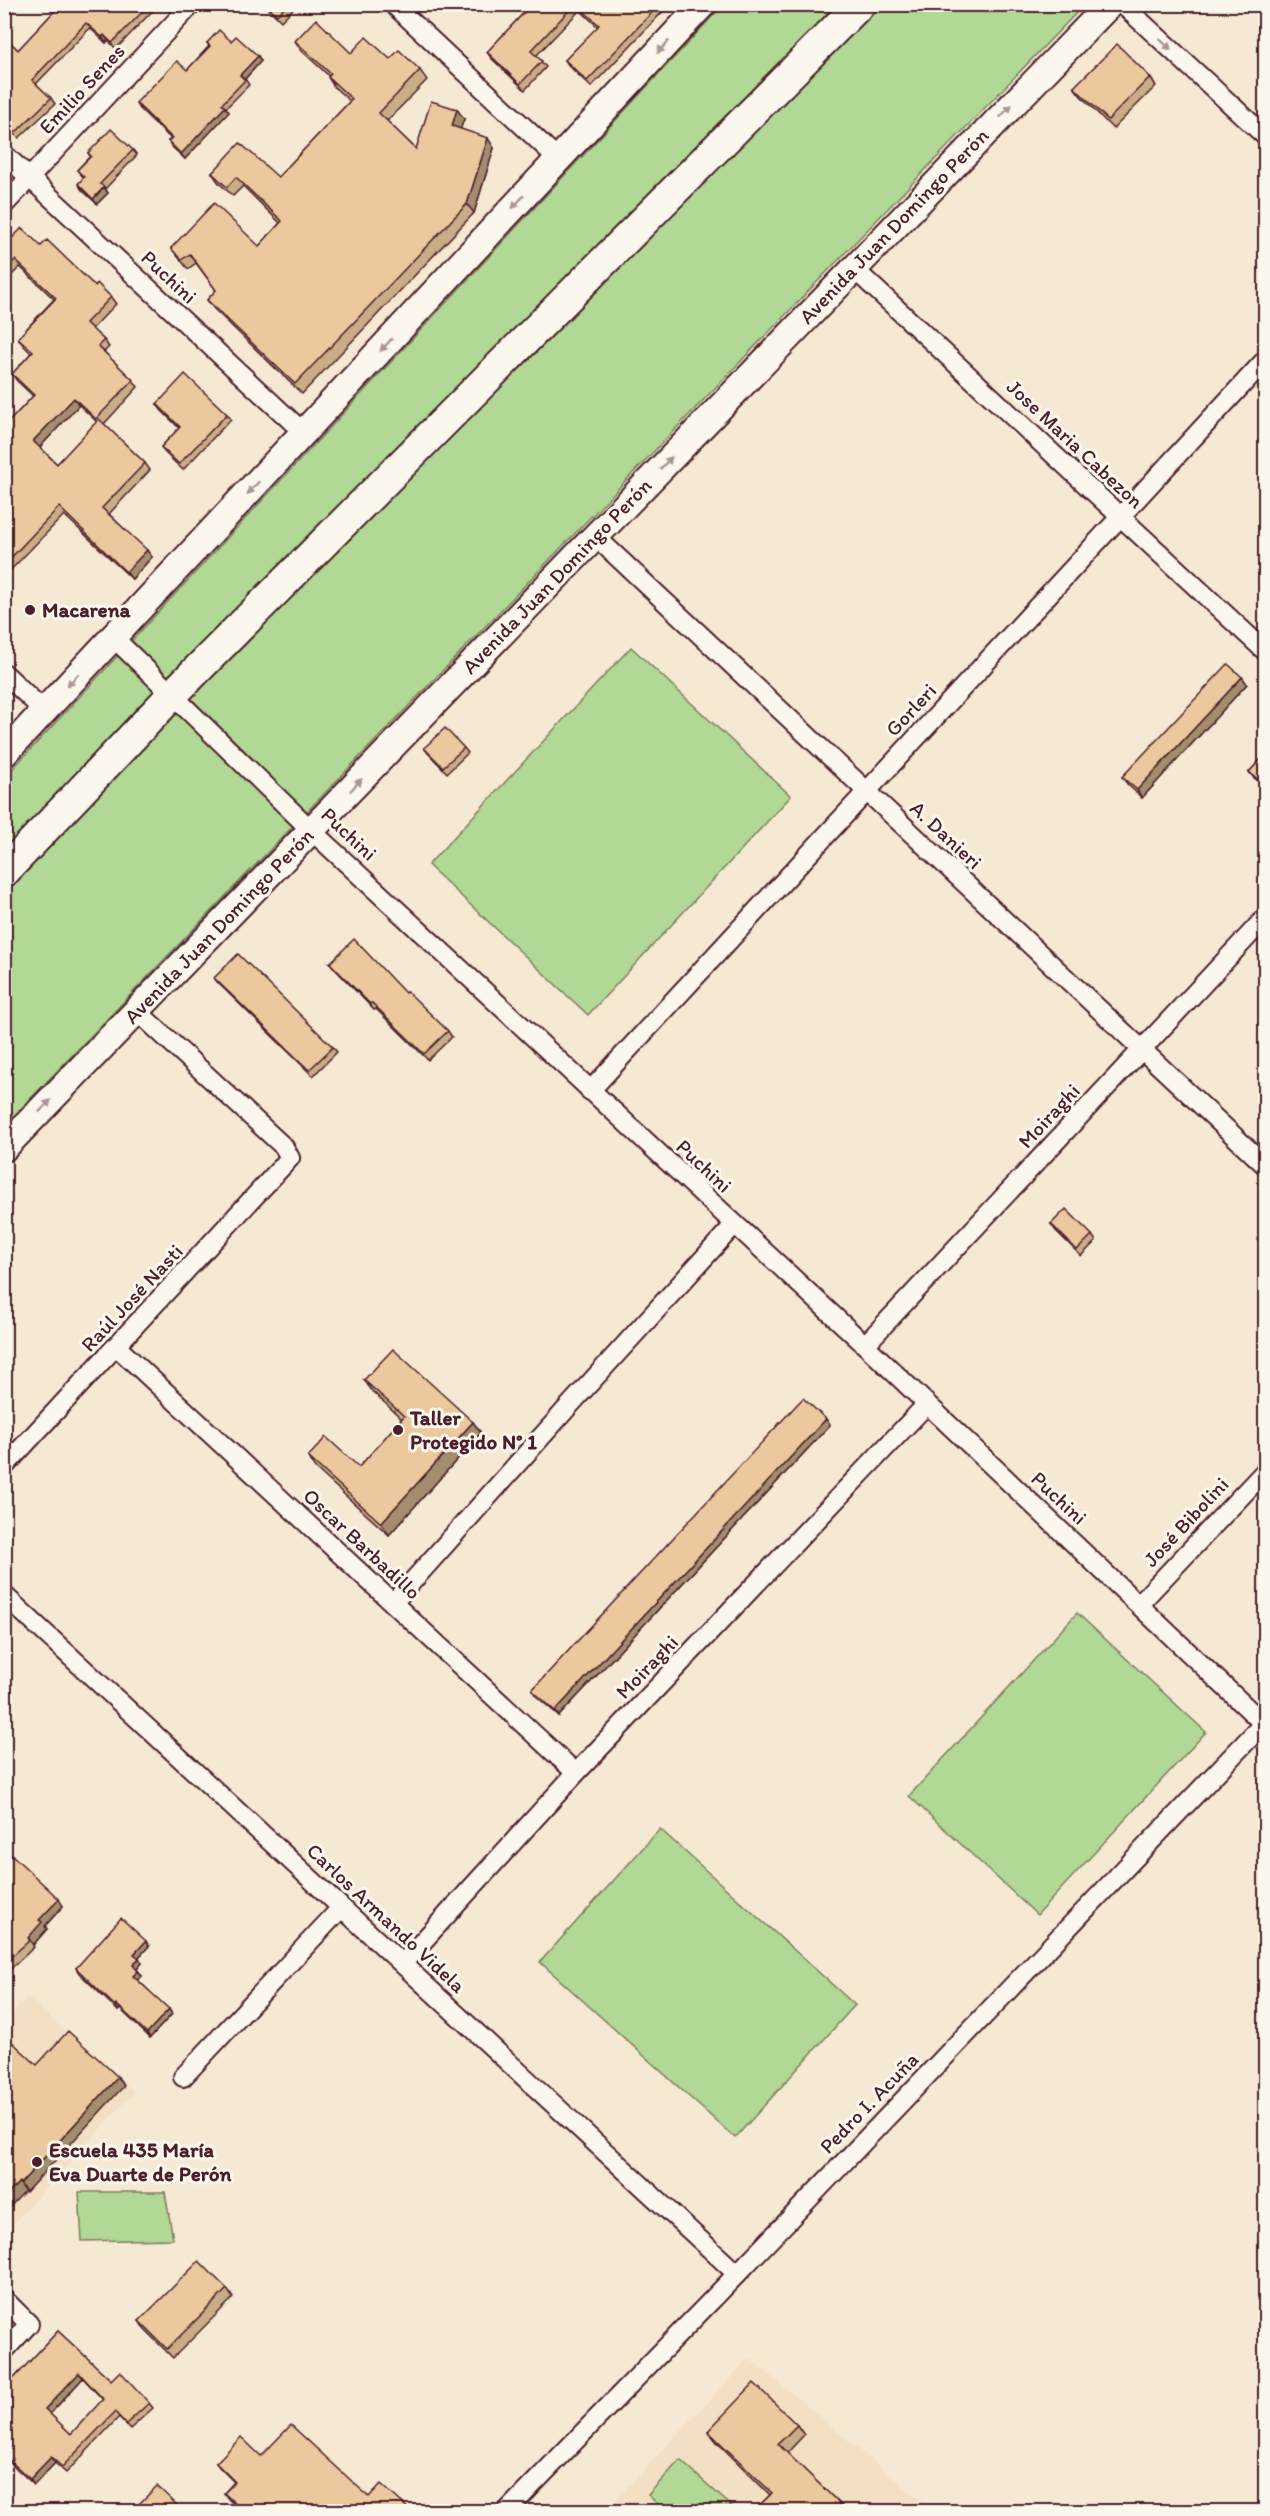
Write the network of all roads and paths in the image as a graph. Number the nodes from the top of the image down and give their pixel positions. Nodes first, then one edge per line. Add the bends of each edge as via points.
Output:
1 (192, 4) edge
2 (393, 4) edge
3 (703, 4) edge
4 (860, 4) edge
5 (1110, 4) edge
6 (1122, 4) edge
7 (1266, 137) edge
8 (4, 154) edge
9 (558, 159) junction
10 (30, 178) junction
11 (4, 205) edge
12 (853, 268) junction
13 (1266, 359) edge
14 (304, 433) junction
15 (1120, 517) junction
16 (596, 537) junction
17 (113, 637) junction
18 (1266, 652) edge
19 (4, 673) edge
20 (172, 695) junction
21 (44, 711) junction
22 (4, 754) edge
23 (867, 791) junction
24 (312, 831) junction
25 (4, 872) edge
26 (1266, 917) edge
27 (136, 1010) junction
28 (1141, 1050) junction
29 (590, 1091) junction
30 (4, 1148) edge
31 (1266, 1166) edge
32 (734, 1225) junction
33 (865, 1345) junction
34 (117, 1347) junction
35 (927, 1404) junction
36 (4, 1467) edge
37 (1266, 1470) edge
38 (4, 1595) edge
39 (393, 1603) junction
40 (1139, 1604) junction
41 (1264, 1725) edge
42 (576, 1773) junction
43 (341, 1908) junction
44 (403, 1964) junction
45 (183, 2077) dead end
46 (737, 2274) junction
47 (4, 2299) edge
48 (4, 2351) edge
49 (506, 2511) edge

1 - 10 street, Emilio Senes
2 - 9 street
3 -> 9 main road
4 - 20 main road
12 -> 5 main road, Avenida Juan Domingo Perón
6 -> 7 street
8 - 10 street, Puchini
9 -> 14 main road
10 - 11 street, Emilio Senes
10 - 14 street, Puchini
12 - 15 street, Jose Maria Cabezon
16 -> 12 main road, Avenida Juan Domingo Perón
13 - 15 street, Gorleri
14 -> 17 main road
15 - 18 street, Jose Maria Cabezon
15 - 23 street, Gorleri
16 - 23 street, A. Danieri
24 -> 16 main road, Avenida Juan Domingo Perón
17 - 20 street, Puchini
17 -> 21 main road
19 - 21 street
20 - 24 street, Puchini
20 - 25 main road
21 - 22 main road
23 - 28 street, A. Danieri
23 - 29 street, Gorleri
24 - 27 main road, Avenida Juan Domingo Perón
24 - 29 street, Puchini
26 - 28 street, Moiraghi
30 -> 27 main road, Avenida Juan Domingo Perón
27 - 34 street, Raúl José Nasti via 284,1147 290,1158
28 - 31 street, A. Danieri
28 - 33 street, Moiraghi
29 - 32 street, Puchini
32 - 33 street, Puchini
32 - 39 street
33 - 35 street, Puchini
34 - 36 street, Raúl José Nasti
34 - 39 street, Oscar Barbadillo
35 - 40 street, Puchini
35 - 42 street, Moiraghi
37 - 40 street, José Bibolini
38 - 43 street, Carlos Armando Videla
39 - 42 street, Oscar Barbadillo
40 - 41 street, Puchini
41 - 46 street, Pedro I. Acuña
42 - 44 street, Moiraghi
43 - 44 street, Carlos Armando Videla
43 - 45 street
44 - 46 street, Carlos Armando Videla
46 - 49 street, Pedro I. Acuña
47 - 48 street via 29,2324

